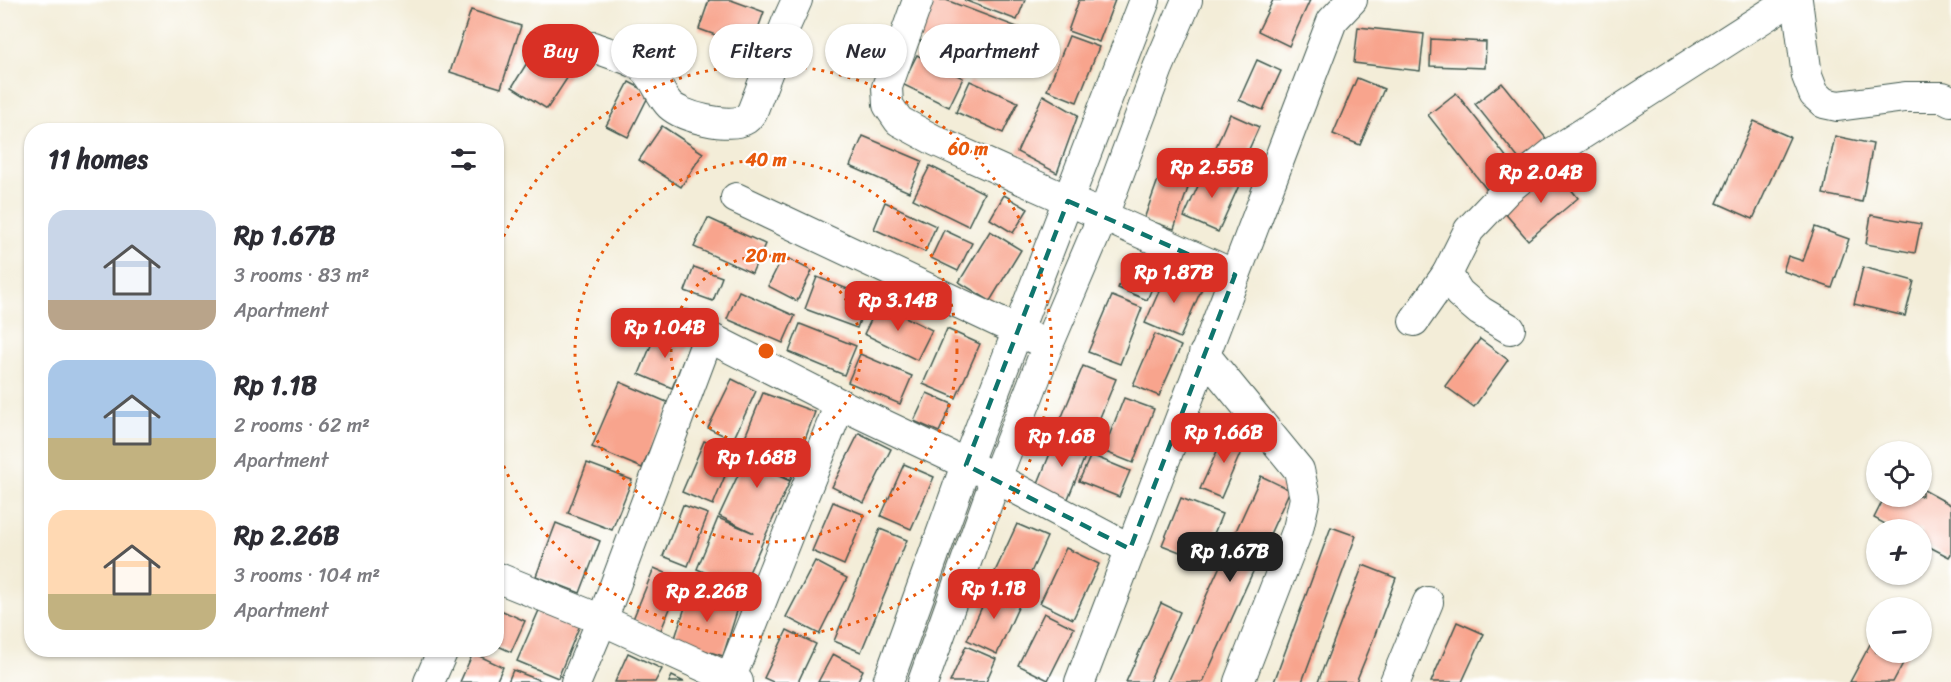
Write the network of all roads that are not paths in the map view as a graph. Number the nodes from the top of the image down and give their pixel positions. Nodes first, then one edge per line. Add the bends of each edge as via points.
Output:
1 (797, 0) edge
2 (918, 0) edge
3 (1145, 0) edge
4 (1187, 0) edge
5 (1352, 0) edge
6 (1791, 0) edge
7 (1797, 0) edge
8 (599, 49) edge
9 (1951, 101) edge
10 (736, 198) dead end
11 (1068, 201) junction
12 (1103, 216) junction
13 (1448, 274) junction
14 (1235, 275) junction
15 (1414, 321) dead end
16 (1510, 329) dead end
17 (1018, 331) junction
18 (1048, 345) junction
19 (1204, 354) junction
20 (840, 404) junction
21 (966, 465) junction
22 (996, 478) junction
23 (1130, 549) junction
24 (504, 580) edge
25 (1428, 602) dead end
26 (602, 620) junction
27 (440, 657) edge
28 (732, 681) edge
29 (429, 682) edge
30 (576, 682) edge
31 (888, 682) edge
32 (923, 682) edge
33 (1080, 682) edge
34 (1239, 682) edge
35 (1395, 682) edge

1 - 8 street via 752,112 736,122 680,113 668,104 640,65
2 - 11 street via 887,87 888,105 899,121
3 - 11 street
4 - 12 street
5 - 14 street via 1332,21
6 - 13 street via 1554,152 1508,189 1469,230
7 - 9 street via 1807,76 1814,94 1824,103 1838,106 1905,97 1944,97
10 - 17 street
11 - 12 street
11 - 17 street
12 - 14 street
12 - 18 street
13 - 15 street
13 - 16 street via 1458,293
14 - 19 street
17 - 18 street
17 - 21 street
18 - 22 street
19 - 23 street
19 - 34 street via 1299,470 1305,498 1298,529
20 - 21 street
20 - 26 street via 697,331
20 - 28 street
21 - 22 street
21 - 31 street
22 - 23 street
22 - 32 street
23 - 33 street
24 - 26 street
25 - 35 street
26 - 28 street
26 - 30 street
27 - 29 street

